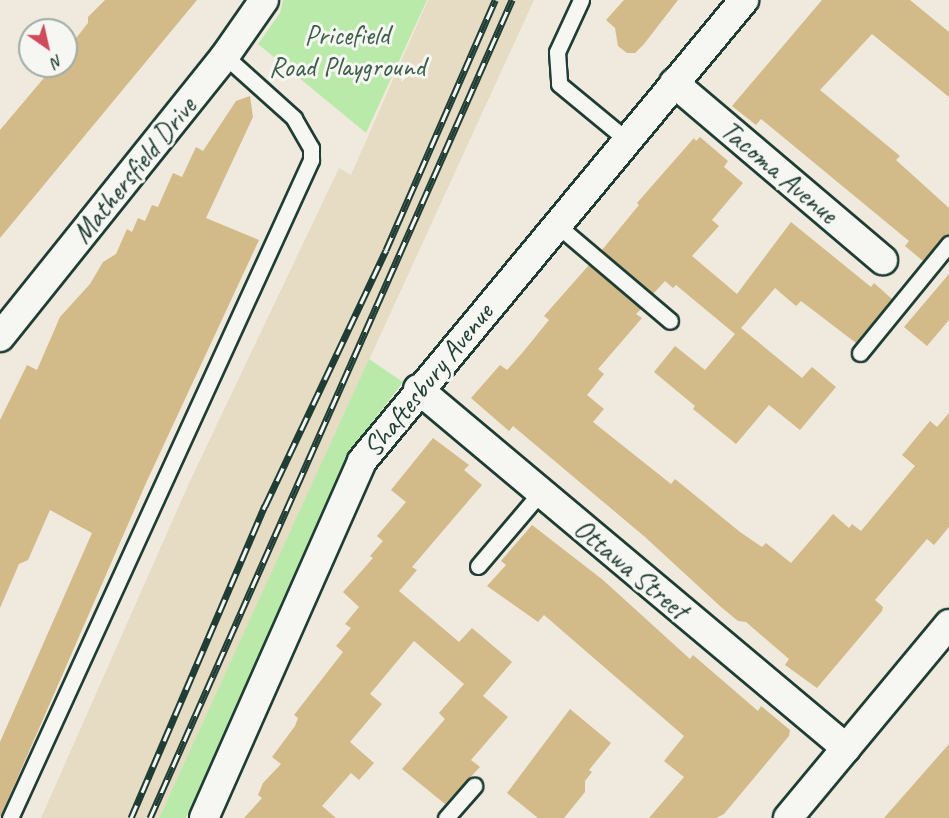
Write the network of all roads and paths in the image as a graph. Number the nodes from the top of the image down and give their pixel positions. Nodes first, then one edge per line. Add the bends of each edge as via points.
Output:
1 (264, 0) edge
2 (581, 0) edge
3 (744, 0) edge
4 (225, 56) junction
5 (674, 83) junction
6 (627, 140) junction
7 (557, 225) junction
8 (949, 244) edge
9 (883, 260) dead end
10 (670, 321) dead end
11 (0, 337) edge
12 (860, 353) dead end
13 (418, 389) junction
14 (540, 493) junction
15 (478, 566) dead end
16 (949, 624) edge
17 (846, 748) junction
18 (474, 786) dead end
19 (10, 818) edge
20 (204, 818) edge
21 (446, 818) edge
22 (788, 818) edge

1 - 4 street, Mathersfield Drive
2 - 6 lane via 557,52 559,84
3 - 5 street, Shaftesbury Avenue
4 - 11 street, Mathersfield Drive
4 - 19 lane via 294,118 311,148 310,160
5 - 6 street, Shaftesbury Avenue
5 - 9 street, Tacoma Avenue
6 - 7 street, Shaftesbury Avenue
7 - 10 lane
7 - 13 street, Shaftesbury Avenue
8 - 12 lane
13 - 14 street, Ottawa Street
13 - 20 street, Shaftesbury Avenue via 362,461
14 - 15 lane
14 - 17 street, Ottawa Street
16 - 17 street
17 - 22 street
18 - 21 lane

